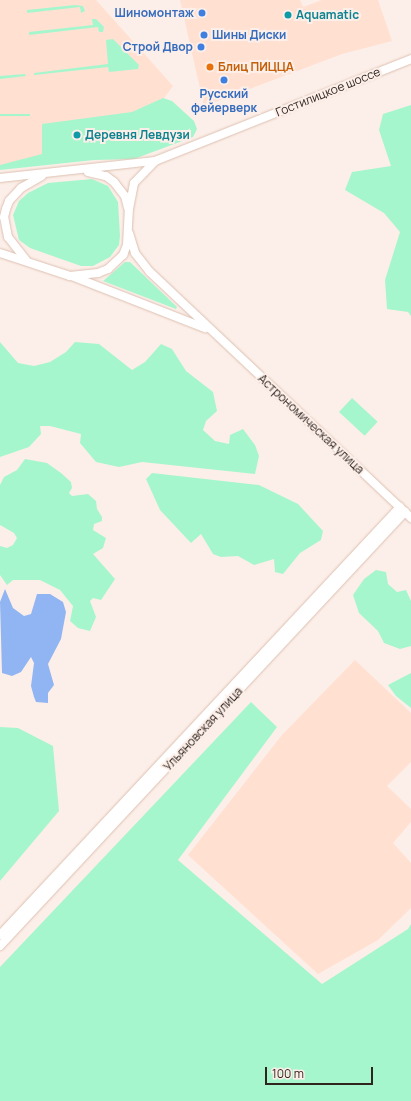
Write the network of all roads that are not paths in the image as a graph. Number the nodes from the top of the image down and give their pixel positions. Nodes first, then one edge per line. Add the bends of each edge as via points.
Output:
1 (411, 59) edge
2 (155, 161) junction
3 (81, 171) junction
4 (46, 174) junction
5 (0, 178) edge
6 (129, 208) junction
7 (129, 234) junction
8 (0, 253) edge
9 (26, 260) junction
10 (70, 276) junction
11 (211, 331) junction
12 (405, 512) edge
13 (0, 935) edge
14 (0, 946) edge

1 - 2 main road, Гостилицкое шоссе
2 - 3 main road, Гостилицкое шоссе
2 - 6 main road, Гостилицкое шоссе via 134,183
3 - 4 main road, Гостилицкое шоссе
3 - 6 main road via 106,176 114,182 125,196
4 - 5 main road, Гостилицкое шоссе
4 - 9 main road via 21,188 9,200 4,217 8,236
6 - 7 main road, Гостилицкое шоссе
7 - 10 main road, Гостилицкое шоссе via 123,255 108,269 98,273
7 - 11 main road, Астрономическая улица via 140,262
8 - 9 main road, Гостилицкое шоссе
9 - 10 main road, Гостилицкое шоссе
10 - 11 main road, Астрономическая улица via 195,322
11 - 12 main road, Астрономическая улица
12 - 13 main road, Ульяновская улица
12 - 14 main road, Ульяновская улица

